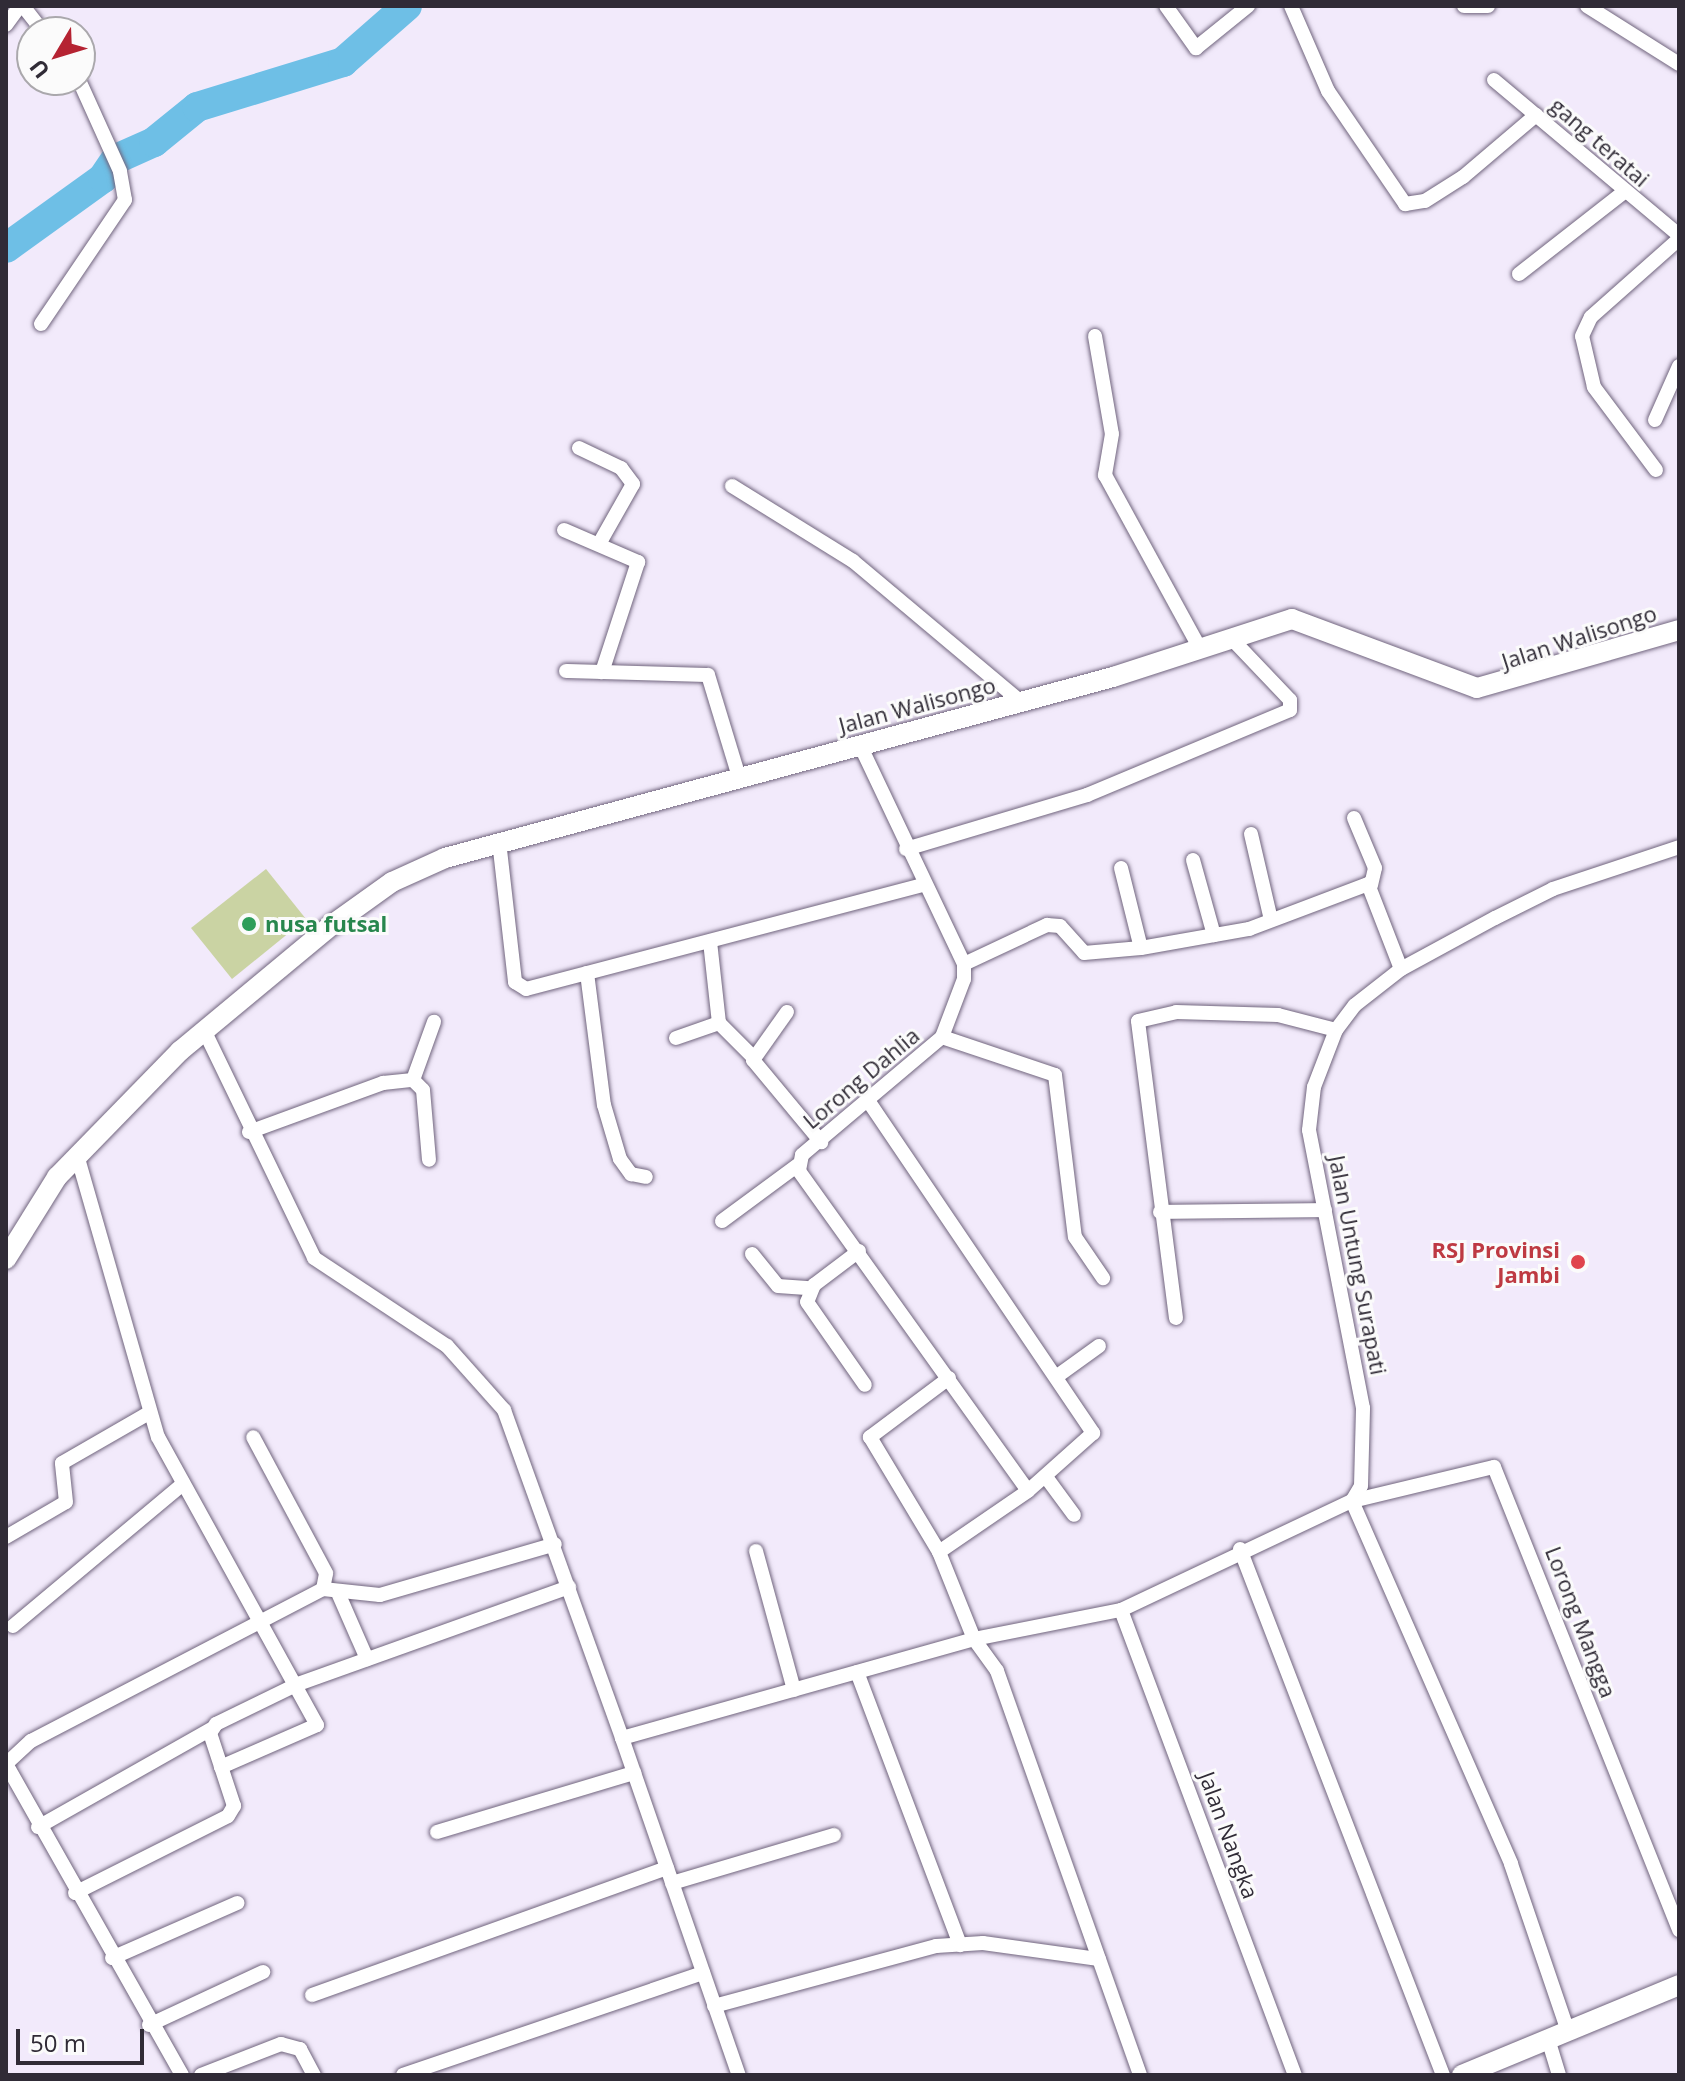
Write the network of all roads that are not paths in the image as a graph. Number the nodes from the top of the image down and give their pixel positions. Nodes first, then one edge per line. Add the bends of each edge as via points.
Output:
1 (22, 6) edge
2 (1166, 6) edge
3 (1248, 6) edge
4 (1291, 6) edge
5 (1464, 6) edge
6 (1488, 6) edge
7 (1587, 6) edge
8 (6, 25) edge
9 (1679, 64) edge
10 (1494, 80) dead end
11 (86, 96) edge
12 (1536, 115) junction
13 (1624, 192) junction
14 (1679, 237) edge
15 (1519, 274) dead end
16 (41, 324) dead end
17 (1095, 336) dead end
18 (1679, 366) edge
19 (1655, 420) dead end
20 (579, 448) dead end
21 (1656, 470) dead end
22 (732, 486) dead end
23 (564, 530) dead end
24 (599, 544) junction
25 (1679, 630) edge
26 (1230, 637) junction
27 (1199, 647) junction
28 (566, 671) dead end
29 (602, 672) junction
30 (1020, 701) junction
31 (860, 745) junction
32 (739, 777) junction
33 (1354, 818) dead end
34 (1251, 834) dead end
35 (499, 841) junction
36 (1679, 847) edge
37 (906, 849) junction
38 (1193, 860) dead end
39 (1121, 868) dead end
40 (923, 885) junction
41 (1371, 886) junction
42 (1271, 920) junction
43 (1214, 935) junction
44 (710, 941) junction
45 (1141, 948) junction
46 (964, 964) junction
47 (1401, 969) junction
48 (587, 973) junction
49 (787, 1012) dead end
50 (434, 1022) dead end
51 (719, 1023) junction
52 (204, 1030) junction
53 (1336, 1030) junction
54 (942, 1037) junction
55 (676, 1038) dead end
56 (752, 1056) junction
57 (413, 1080) junction
58 (869, 1102) junction
59 (249, 1132) junction
60 (821, 1142) junction
61 (77, 1155) junction
62 (429, 1160) dead end
63 (798, 1165) junction
64 (646, 1177) dead end
65 (1325, 1210) junction
66 (1160, 1212) junction
67 (722, 1221) dead end
68 (859, 1251) junction
69 (752, 1254) dead end
70 (6, 1259) edge
71 (1103, 1278) dead end
72 (810, 1288) junction
73 (1176, 1318) dead end
74 (1099, 1346) dead end
75 (1056, 1377) junction
76 (949, 1378) junction
77 (865, 1385) dead end
78 (149, 1413) junction
79 (253, 1437) dead end
80 (1046, 1477) junction
81 (183, 1484) junction
82 (1028, 1491) junction
83 (1352, 1501) junction
84 (1074, 1515) dead end
85 (6, 1537) edge
86 (555, 1544) junction
87 (1240, 1549) junction
88 (756, 1551) dead end
89 (939, 1552) junction
90 (569, 1587) junction
91 (323, 1589) junction
92 (339, 1595) junction
93 (1121, 1610) junction
94 (263, 1624) junction
95 (13, 1626) dead end
96 (974, 1639) junction
97 (367, 1659) junction
98 (857, 1672) junction
99 (298, 1684) junction
100 (794, 1690) junction
101 (211, 1729) junction
102 (622, 1738) junction
103 (221, 1767) junction
104 (634, 1773) junction
105 (38, 1827) junction
106 (437, 1832) dead end
107 (834, 1835) dead end
108 (667, 1868) junction
109 (672, 1883) junction
110 (75, 1893) junction
111 (237, 1903) dead end
112 (1679, 1930) edge
113 (960, 1945) junction
114 (112, 1958) junction
115 (1099, 1959) junction
116 (263, 1972) dead end
117 (703, 1973) junction
118 (1678, 1990) edge
119 (312, 1995) dead end
120 (714, 2006) junction
121 (149, 2025) junction
122 (1568, 2031) junction
123 (1548, 2039) junction
124 (182, 2075) edge
125 (201, 2075) edge
126 (314, 2075) edge
127 (403, 2075) edge
128 (739, 2075) edge
129 (1140, 2075) edge
130 (1295, 2075) edge
131 (1443, 2075) edge
132 (1462, 2075) edge
133 (1559, 2075) edge

1 - 8 street
2 - 3 street via 1196,48
4 - 12 street via 1313,65 1405,204 1425,201 1463,177
5 - 6 street
7 - 9 street
10 - 12 street, gang teratai
11 - 16 street via 120,171 123,210
12 - 13 street, gang teratai
13 - 14 street, gang teratai
13 - 15 street
14 - 21 street via 1591,317 1582,336 1594,387
17 - 27 street via 1112,434 1105,475
18 - 19 street
20 - 24 street via 621,468 633,484
22 - 30 street via 853,561
23 - 24 street
24 - 29 street via 638,562
25 - 26 street, Jalan Walisongo via 1477,688 1298,619
26 - 27 street, Jalan Walisongo
26 - 37 street via 1290,700 1290,710 1087,795
27 - 30 street, Jalan Walisongo
28 - 29 street
29 - 32 street via 708,675
30 - 31 street, Jalan Walisongo
31 - 32 street, Jalan Walisongo
31 - 37 street
32 - 35 street, Jalan Walisongo
33 - 41 street via 1375,868
34 - 42 street
35 - 48 street via 517,986
35 - 52 street, Jalan Walisongo via 392,882
36 - 47 street, Jalan Untung Surapati via 1553,889
37 - 40 street
38 - 43 street
39 - 45 street
40 - 44 street
40 - 46 street
41 - 42 street
41 - 47 street
42 - 43 street
43 - 45 street
44 - 48 street
44 - 51 street
45 - 46 street via 1084,953 1054,923
46 - 54 street, Lorong Dahlia via 961,994
47 - 53 street, Jalan Untung Surapati via 1355,1005
48 - 64 street via 616,1145 631,1174
49 - 56 street
50 - 57 street
51 - 55 street
51 - 56 street
52 - 59 street
52 - 61 street, Jalan Walisongo
53 - 65 street, Jalan Untung Surapati via 1308,1109
53 - 66 street via 1278,1015 1176,1012 1140,1019
54 - 58 street, Lorong Dahlia
54 - 71 street via 1055,1075 1075,1237
56 - 60 street
57 - 59 street via 383,1083
57 - 62 street via 423,1090
58 - 60 street, Lorong Dahlia
58 - 75 street
59 - 86 street via 324,1268 447,1346 488,1387 519,1434
60 - 63 street, Lorong Dahlia
61 - 70 street, Jalan Walisongo
61 - 78 street
63 - 67 street, Lorong Dahlia
63 - 68 street
65 - 66 street
65 - 83 street, Jalan Untung Surapati via 1363,1408 1361,1486
66 - 73 street
68 - 72 street
68 - 76 street
69 - 72 street via 778,1286
72 - 77 street via 807,1302
74 - 75 street
75 - 80 street via 1093,1438
76 - 82 street
76 - 89 street via 870,1437
78 - 81 street
78 - 85 street via 62,1463 66,1502
79 - 91 street via 326,1573
80 - 82 street
80 - 84 street
81 - 94 street
81 - 95 street
82 - 89 street
83 - 87 street
83 - 112 street, Lorong Mangga via 1494,1467
83 - 122 street via 1499,1834
86 - 90 street
86 - 92 street via 380,1595
87 - 93 street
87 - 131 street
88 - 100 street
89 - 96 street
90 - 97 street
90 - 102 street
91 - 92 street
91 - 94 street
92 - 97 street
93 - 96 street
93 - 130 street, Jalan Nangka
94 - 99 street
94 - 105 street via 91,1708 9,1758 7,1772
96 - 98 street
96 - 115 street via 997,1671
97 - 99 street
98 - 100 street
98 - 113 street
99 - 101 street
99 - 103 street via 316,1729
100 - 102 street
101 - 103 street
101 - 105 street
102 - 104 street
103 - 110 street via 234,1806 228,1816
104 - 106 street
104 - 108 street
105 - 110 street
107 - 109 street
108 - 109 street
108 - 119 street
109 - 117 street
110 - 114 street
111 - 114 street
113 - 115 street
113 - 120 street
114 - 121 street
115 - 129 street
116 - 121 street
117 - 120 street
117 - 127 street
118 - 122 street
120 - 128 street
121 - 124 street
122 - 123 street
123 - 132 street
123 - 133 street
125 - 126 street via 281,2044 300,2049

